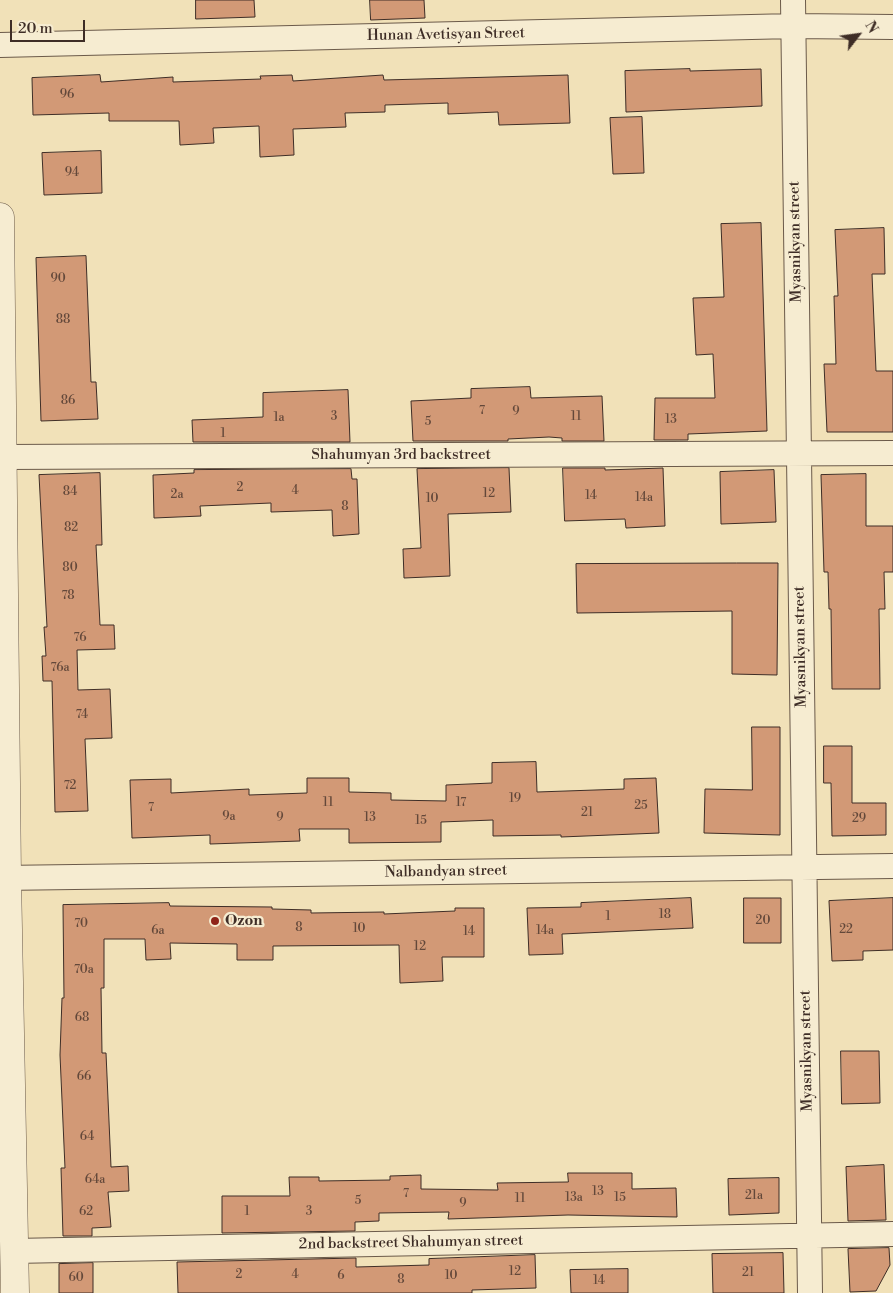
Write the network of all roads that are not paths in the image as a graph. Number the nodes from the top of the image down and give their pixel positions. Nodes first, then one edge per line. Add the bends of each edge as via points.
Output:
1 (793, 0) edge
2 (793, 26) junction
3 (893, 26) edge
4 (0, 45) edge
5 (0, 217) edge
6 (799, 453) junction
7 (893, 453) edge
8 (3, 457) junction
9 (804, 866) junction
10 (893, 866) edge
11 (3, 878) edge
12 (893, 1234) edge
13 (809, 1235) junction
14 (13, 1251) junction
15 (15, 1293) edge
16 (810, 1293) edge

1 - 2 street, Myasnikyan street
2 - 3 street, Hunan Avetisyan Street
2 - 4 street, Hunan Avetisyan Street
2 - 6 street, Myasnikyan street
5 - 8 street
6 - 7 street, Shahumyan 3rd backstreet
6 - 8 street, Shahumyan 3rd backstreet
6 - 9 street, Myasnikyan street
8 - 11 street
9 - 10 street, Nalbandyan street
9 - 11 street, Nalbandyan street
9 - 13 street, Myasnikyan street
11 - 14 street
12 - 13 street, 2nd backstreet Shahumyan street
13 - 14 street, 2nd backstreet Shahumyan street
13 - 16 street, Myasnikyan street
14 - 15 street

